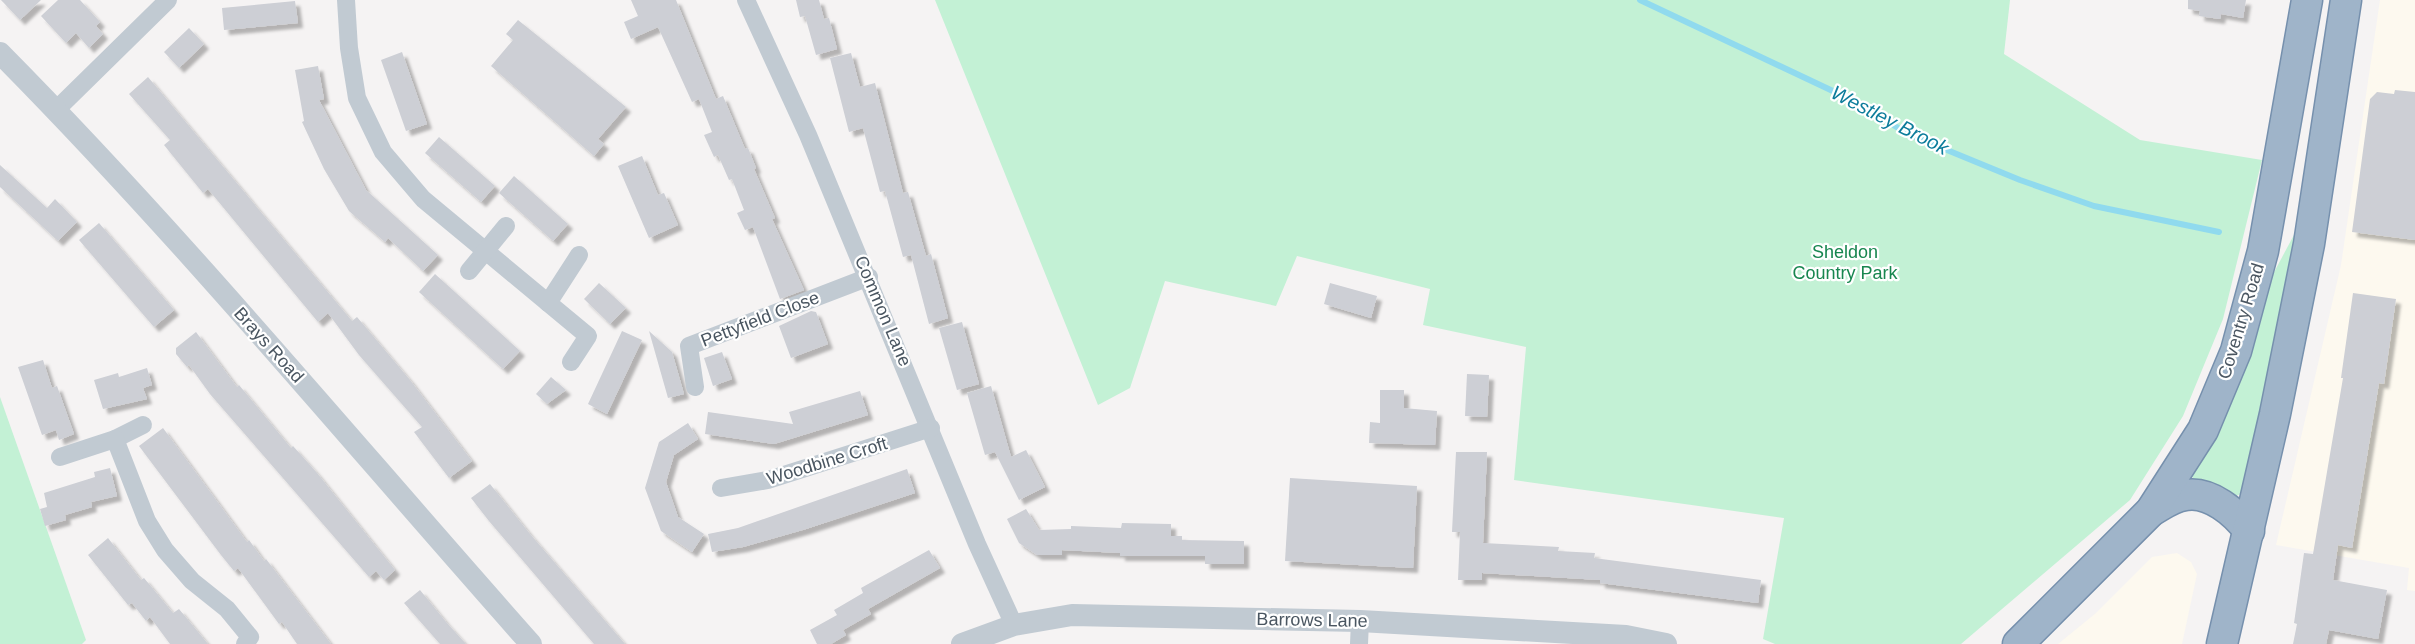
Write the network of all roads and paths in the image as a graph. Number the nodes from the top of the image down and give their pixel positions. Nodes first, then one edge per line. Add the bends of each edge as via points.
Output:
1 (168, 0) edge
2 (346, 0) edge
3 (746, 0) edge
4 (2307, 0) edge
5 (2326, 0) edge
6 (2346, 0) edge
7 (0, 53) edge
8 (56, 110) junction
9 (506, 226) dead end
10 (485, 250) junction
11 (2263, 251) junction
12 (579, 255) dead end
13 (469, 271) dead end
14 (869, 277) junction
15 (548, 303) junction
16 (571, 362) dead end
17 (695, 387) dead end
18 (143, 425) dead end
19 (931, 428) junction
20 (115, 439) junction
21 (60, 457) dead end
22 (721, 488) dead end
23 (2151, 511) junction
24 (2249, 531) junction
25 (1360, 621) junction
26 (1014, 625) junction
27 (251, 642) edge
28 (531, 644) edge
29 (962, 644) edge
30 (1359, 644) edge
31 (1666, 644) edge
32 (2018, 644) edge
33 (2222, 644) edge

1 - 8 street
2 - 10 street via 357,98 383,152 423,198
3 - 14 street, Common Lane
4 - 11 highway, Coventry Road
5 - 11 highway via 2293,188
6 - 24 highway via 2313,221
7 - 8 street, Brays Road
8 - 28 street, Brays Road via 322,404
9 - 10 street
10 - 13 street
10 - 15 street
11 - 23 highway, Coventry Road via 2236,351 2203,430
12 - 15 street
14 - 17 street, Pettyfield Close via 689,346
14 - 19 street, Common Lane
15 - 16 street via 588,336
18 - 20 street
19 - 22 street, Woodbine Croft via 768,480
19 - 26 street, Common Lane
20 - 21 street
20 - 27 street via 147,521 165,550 192,580 227,609
23 - 24 highway via 2186,494 2202,496 2218,502
23 - 32 highway, Coventry Road
24 - 33 highway
25 - 26 street, Barrows Lane via 1072,615
25 - 30 street
25 - 31 street, Barrows Lane via 1626,636
26 - 29 street, Barrows Lane

